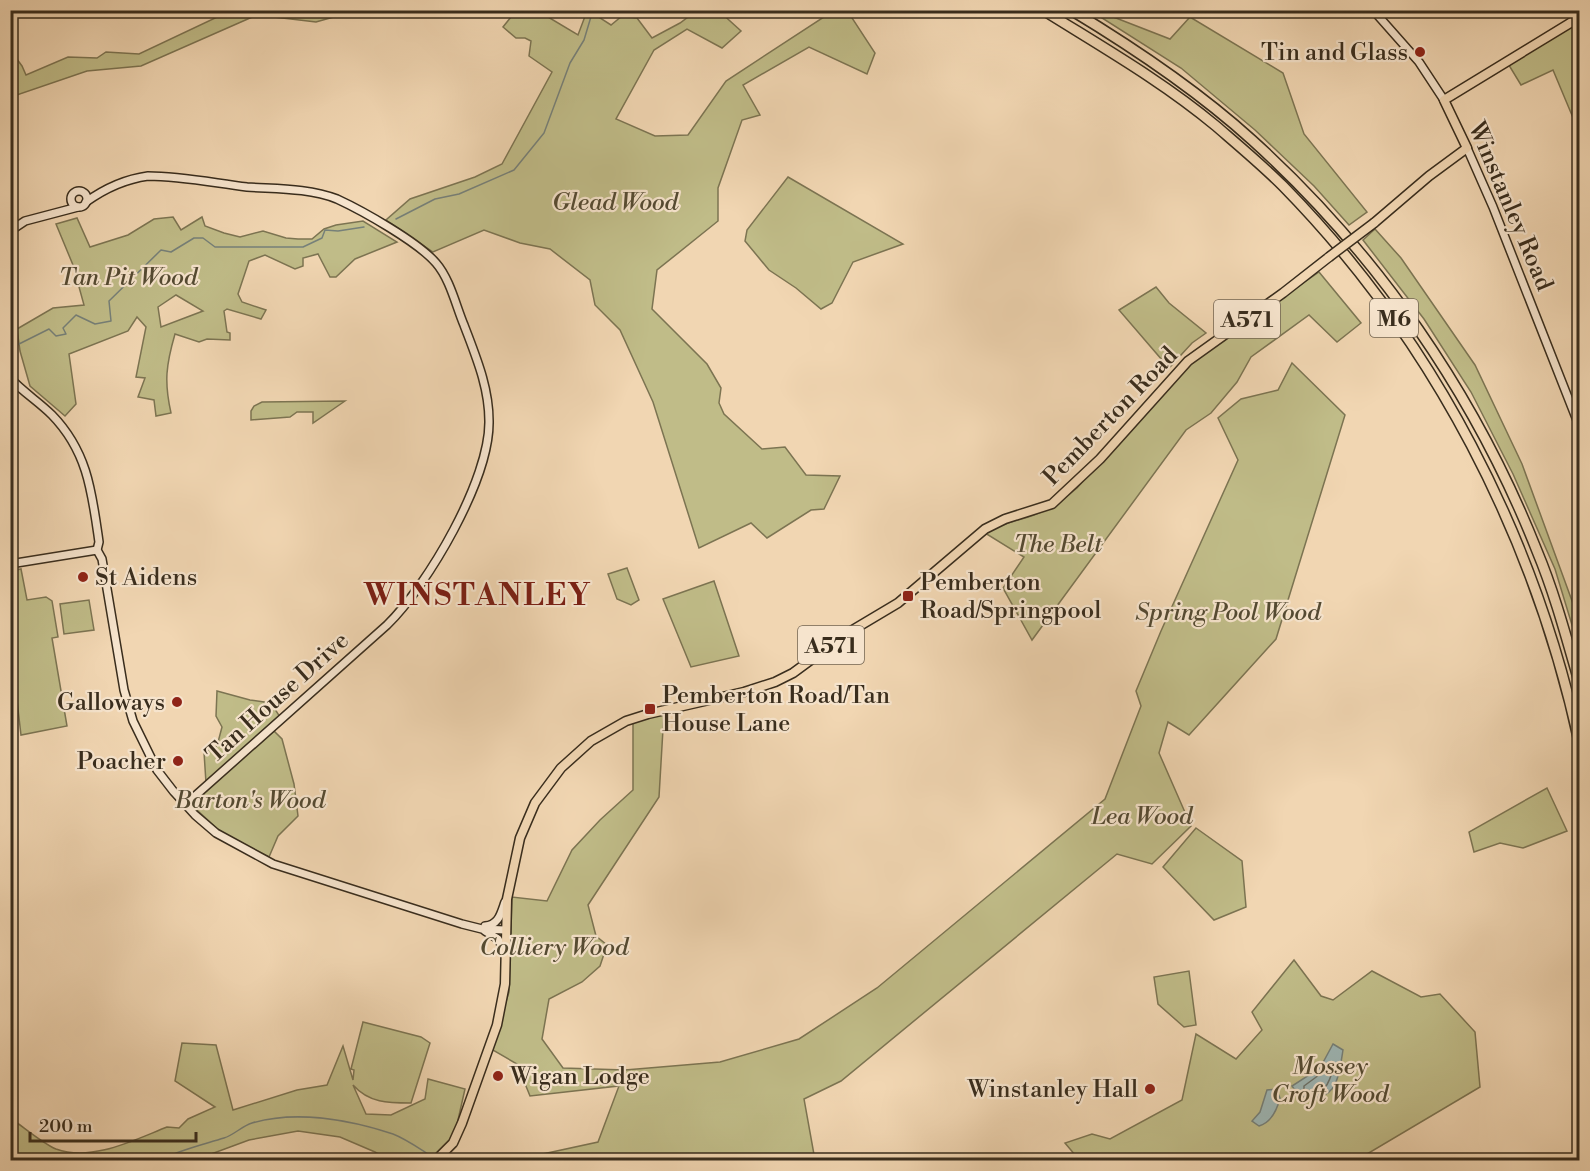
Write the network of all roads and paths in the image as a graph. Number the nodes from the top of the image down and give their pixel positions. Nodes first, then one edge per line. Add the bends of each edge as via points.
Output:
1 (1043, 10) edge
2 (1071, 10) edge
3 (1374, 10) edge
4 (1580, 17) edge
5 (1443, 100) junction
6 (1467, 148) junction
7 (83, 193) junction
8 (97, 195) junction
9 (71, 200) junction
10 (86, 202) junction
11 (78, 207) junction
12 (65, 211) junction
13 (10, 231) edge
14 (10, 378) edge
15 (1580, 428) edge
16 (98, 550) junction
17 (10, 564) edge
18 (1580, 685) edge
19 (1580, 746) edge
20 (186, 804) junction
21 (507, 899) junction
22 (462, 924) junction
23 (482, 930) junction
24 (505, 930) junction
25 (505, 953) junction
26 (436, 1161) edge

1 - 19 highway, M6 via 1130,63 1214,125 1282,185 1344,253 1404,331 1468,435 1517,538 1552,638
2 - 18 highway, M6 via 1180,82 1251,139 1315,201 1410,315 1460,392 1502,470 1538,551
3 - 5 street via 1419,62
4 - 5 main road
5 - 6 main road, Winstanley Road
6 - 15 street, Winstanley Road
6 - 21 main road, Pemberton Road / A571, bridge via 1283,293 1188,361 1100,459 1052,504 985,529 898,603 846,634 793,673 744,692 637,717 581,749 553,777 528,815
7 - 8 street
7 - 9 street via 76,192
7 - 10 street
8 - 10 street, Tan House Drive
8 - 20 street, Tan House Drive via 127,180 162,176 307,191 348,204 404,238 439,266 480,368 488,404 489,435 479,477 411,599 387,625
9 - 11 street
9 - 12 street
10 - 11 street
11 - 12 street
12 - 13 street via 25,221
14 - 16 street via 65,429 81,457 90,484
16 - 17 street
16 - 20 street via 130,713 155,767
20 - 22 street via 207,825 237,845 280,866
21 - 22 street via 494,924
21 - 24 main road, Pemberton Road / A571
22 - 23 street
23 - 24 street
23 - 25 street via 498,939
24 - 25 main road, Pemberton Road / A571
25 - 26 main road, Pemberton Road / A571 via 504,990 494,1035 453,1143

